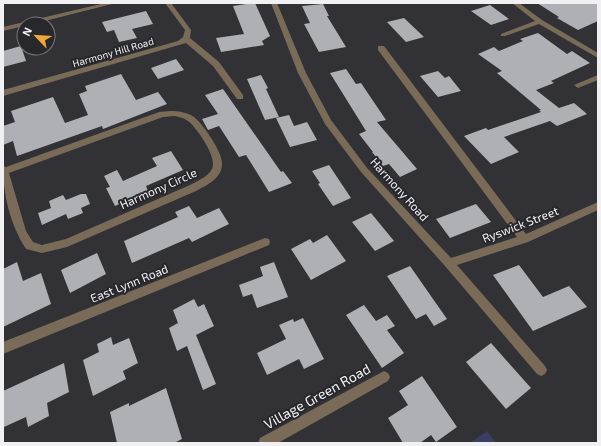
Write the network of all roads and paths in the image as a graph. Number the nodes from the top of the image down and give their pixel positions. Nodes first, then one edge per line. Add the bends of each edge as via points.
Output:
1 (113, 3) edge
2 (168, 3) edge
3 (274, 3) edge
4 (515, 3) edge
5 (540, 21) junction
6 (3, 29) edge
7 (503, 35) dead end
8 (186, 39) junction
9 (381, 48) dead end
10 (598, 56) edge
11 (598, 77) edge
12 (578, 85) dead end
13 (3, 93) edge
14 (240, 98) dead end
15 (4, 170) edge
16 (598, 206) edge
17 (524, 239) junction
18 (265, 242) dead end
19 (449, 263) junction
20 (3, 348) edge
21 (541, 370) dead end
22 (384, 377) dead end
23 (265, 443) edge

1 - 6 street
2 - 8 street via 188,30
3 - 19 street, Harmony Road via 302,73 328,122 364,170
4 - 5 street
5 - 7 street
5 - 10 street
8 - 13 street, Harmony Hill Road via 170,46
8 - 14 street via 216,64
9 - 17 street
11 - 12 street
15 - 15 street, Harmony Circle via 162,114 175,113 193,121 215,152 218,165 211,178 194,188 67,244 42,249 30,246 21,233
16 - 17 street, Ryswick Street
17 - 19 street, Ryswick Street
18 - 20 street, East Lynn Road
19 - 21 street, Harmony Road
22 - 23 street, Village Green Road

